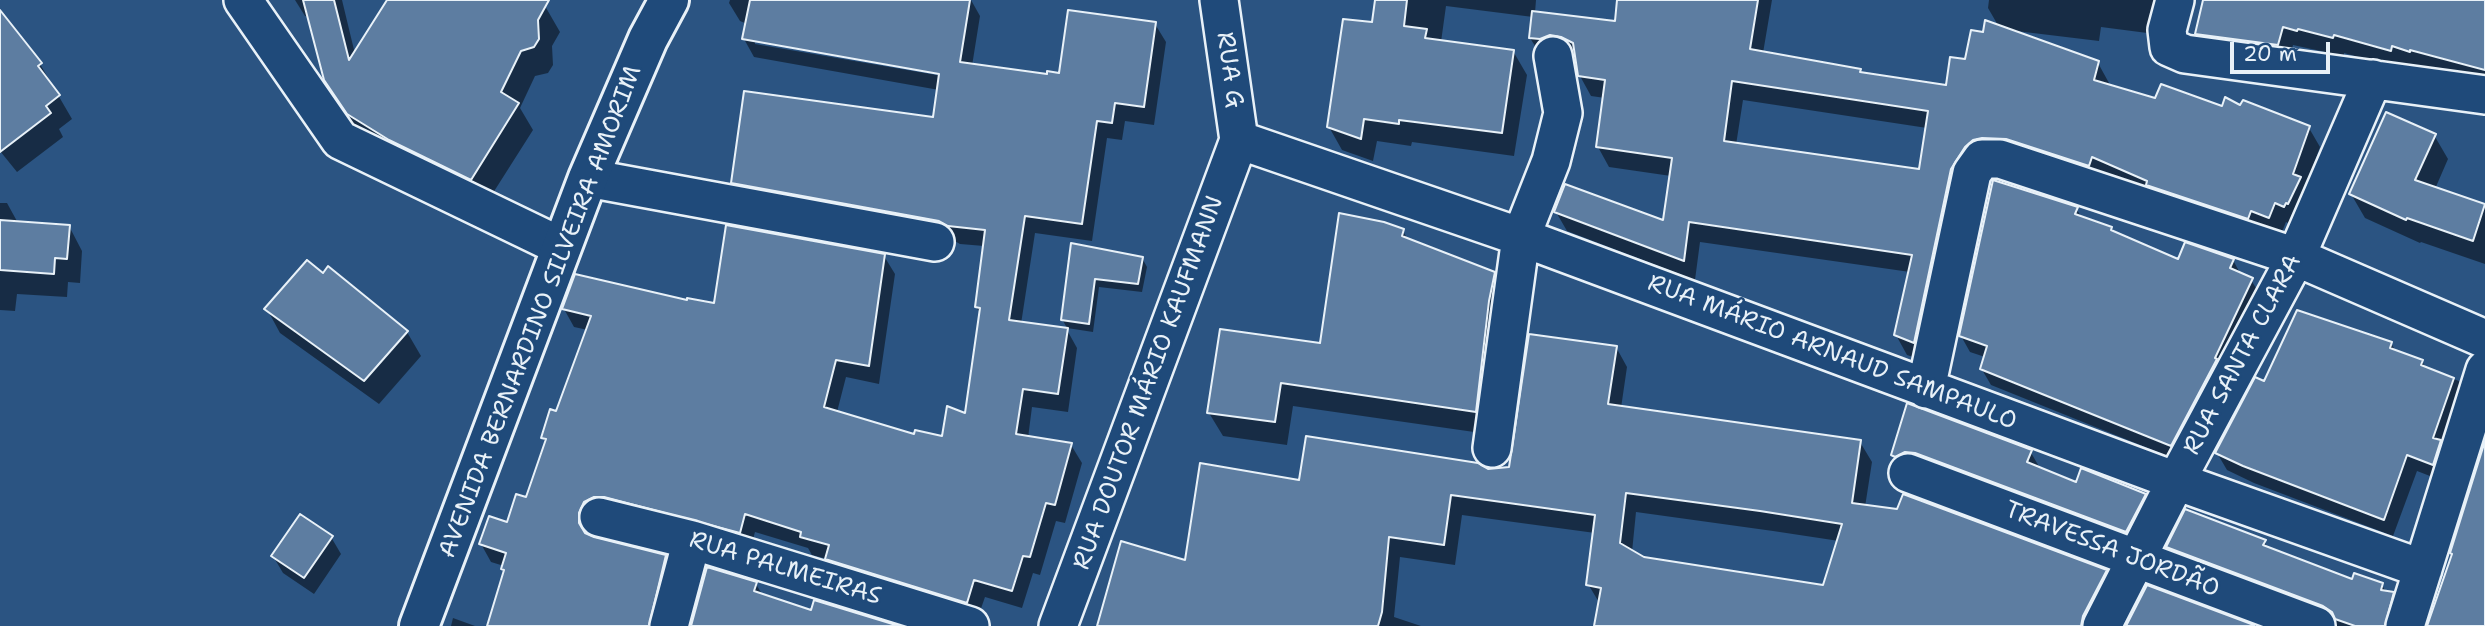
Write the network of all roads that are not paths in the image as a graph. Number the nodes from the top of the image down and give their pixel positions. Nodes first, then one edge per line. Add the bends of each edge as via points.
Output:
1 (243, 0) edge
2 (669, 0) edge
3 (1219, 0) edge
4 (2175, 0) edge
5 (1553, 56) dead end
6 (2373, 79) junction
7 (2485, 95) edge
8 (1239, 140) junction
9 (588, 178) junction
10 (1521, 237) junction
11 (934, 242) dead end
12 (562, 247) junction
13 (2296, 257) junction
14 (2485, 339) edge
15 (2485, 370) edge
16 (1926, 389) junction
17 (1492, 448) dead end
18 (1908, 473) dead end
19 (2176, 481) junction
20 (599, 517) dead end
21 (692, 540) junction
22 (2136, 559) junction
23 (2423, 569) junction
24 (419, 626) edge
25 (669, 626) edge
26 (970, 626) edge
27 (1058, 626) edge
28 (2102, 626) edge
29 (2316, 626) edge
30 (2405, 626) edge

1 - 12 street via 340,140
2 - 9 main road, AVENIDA BERNARDINO SILVEIRA AMORIM
3 - 8 street, RUA G
4 - 6 street via 2167,30 2169,47 2185,54
5 - 10 street via 1563,113
6 - 7 street
6 - 13 street, RUA SANTA CLARA
8 - 10 street, RUA MÁRIO ARNAUD SAMPAULO
8 - 27 street, RUA DOUTOR MÁRIO KAUFMANN
9 - 11 street
9 - 12 main road, AVENIDA BERNARDINO SILVEIRA AMORIM
10 - 16 street, RUA MÁRIO ARNAUD SAMPAULO
10 - 17 street
12 - 24 main road, AVENIDA BERNARDINO SILVEIRA AMORIM
13 - 14 street
13 - 16 street via 2000,159 1982,159 1972,173
13 - 19 street, RUA SANTA CLARA
15 - 23 street
16 - 19 street, RUA MÁRIO ARNAUD SAMPAULO
18 - 22 street, TRAVESSA JORDÃO
19 - 22 street, RUA SANTA CLARA
19 - 23 street, RUA MÁRIO ARNAUD SAMPAULO
20 - 21 street, RUA PALMEIRAS
21 - 25 street
21 - 26 street, RUA PALMEIRAS
22 - 28 street, RUA SANTA CLARA
22 - 29 street, TRAVESSA JORDÃO
23 - 30 street

